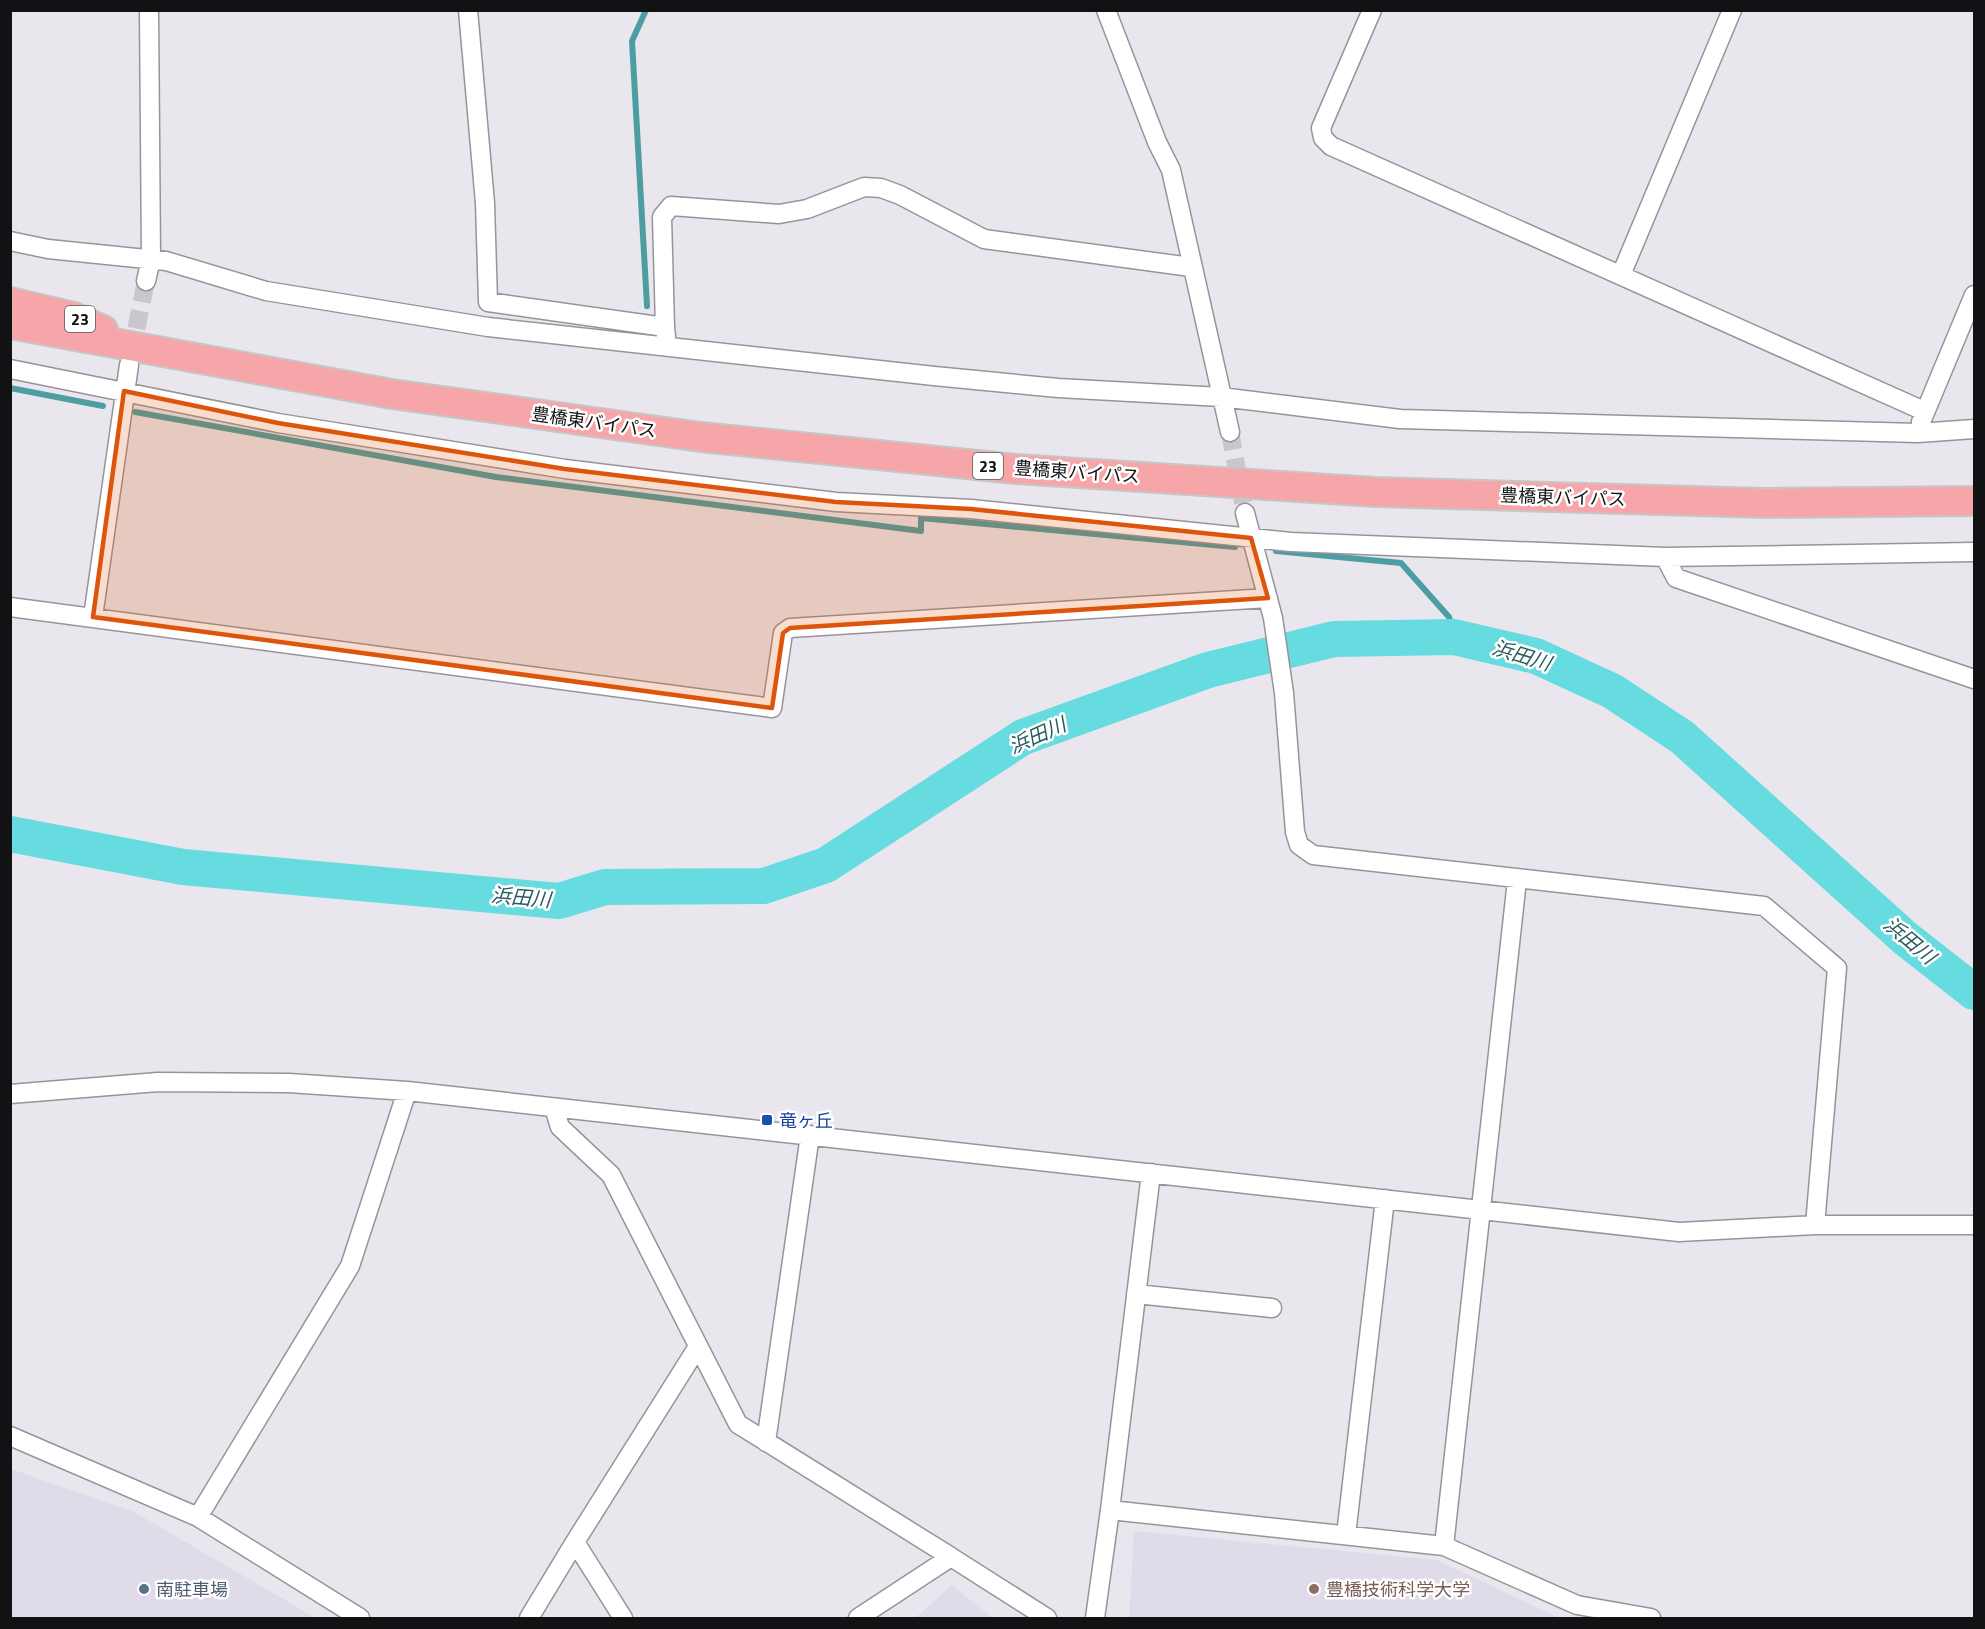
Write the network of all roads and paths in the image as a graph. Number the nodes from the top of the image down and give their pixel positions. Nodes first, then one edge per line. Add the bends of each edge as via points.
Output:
1 (149, 10) edge
2 (468, 10) edge
3 (1106, 10) edge
4 (1372, 10) edge
5 (1732, 10) edge
6 (10, 241) edge
7 (151, 259) junction
8 (1191, 267) junction
9 (1621, 275) junction
10 (146, 281) tunnel mouth
11 (1974, 295) edge
12 (10, 302) edge
13 (10, 324) edge
14 (664, 327) junction
15 (10, 329) edge
16 (100, 342) junction
17 (667, 347) junction
18 (136, 357) junction
19 (10, 369) edge
20 (124, 392) junction
21 (1221, 397) junction
22 (1924, 411) junction
23 (1974, 429) edge
24 (1230, 432) tunnel mouth
25 (1918, 433) junction
26 (1974, 501) edge
27 (1245, 513) tunnel mouth
28 (1251, 538) junction
29 (1974, 552) edge
30 (1665, 557) junction
31 (1268, 598) junction
32 (10, 607) edge
33 (93, 617) junction
34 (1974, 679) edge
35 (1516, 880) junction
36 (407, 1090) junction
37 (10, 1094) edge
38 (554, 1108) junction
39 (810, 1135) junction
40 (1151, 1173) junction
41 (1385, 1199) junction
42 (1480, 1209) junction
43 (1815, 1225) junction
44 (1974, 1225) edge
45 (1136, 1294) junction
46 (1272, 1308) dead end
47 (697, 1348) junction
48 (10, 1436) edge
49 (766, 1442) junction
50 (1110, 1510) junction
51 (198, 1517) junction
52 (1346, 1535) junction
53 (575, 1542) junction
54 (1444, 1546) junction
55 (951, 1557) junction
56 (360, 1618) edge
57 (529, 1618) edge
58 (623, 1618) edge
59 (858, 1618) edge
60 (1047, 1618) edge
61 (1095, 1618) edge
62 (1650, 1618) edge

1 - 7 street
2 - 14 street via 485,203 488,302
3 - 8 street via 1171,170
4 - 9 street via 1321,128 1323,138 1331,146
5 - 9 street
6 - 7 street via 48,249
7 - 10 street
7 - 17 street via 266,291 488,327
8 - 14 street via 984,239 881,188 864,187 807,209 778,214 671,206 662,217
8 - 21 street
9 - 22 street
11 - 22 street
12 - 18 highway, 23 via 74,317
13 - 16 highway, 豊橋東バイパス / 23
14 - 17 street
15 - 16 highway, 23
16 - 18 highway, 豊橋東バイパス / 23
17 - 21 street via 1058,388
18 - 20 street
18 - 26 highway, 豊橋東バイパス / 23 via 701,437 1016,469 1376,492 1765,503
19 - 20 street
20 - 28 street via 278,423 565,469 836,502 971,509
20 - 33 street
21 - 24 street
21 - 25 street via 1400,419
22 - 25 street
23 - 25 street
27 - 28 street
28 - 30 street
28 - 31 street
29 - 30 street
30 - 34 street via 1676,578
31 - 33 street via 790,628 783,633 772,708
31 - 35 street via 1284,693 1299,845 1313,855
32 - 33 street
35 - 42 street
35 - 43 street via 1549,880 1764,906 1837,968
36 - 37 street via 289,1083 158,1082
36 - 38 street
36 - 51 street via 350,1266
38 - 39 street
38 - 47 street via 560,1127 611,1175
39 - 40 street
39 - 49 street
40 - 41 street
40 - 45 street
41 - 42 street
41 - 52 street
42 - 43 street via 1679,1232
42 - 54 street
43 - 44 street
45 - 46 street
45 - 50 street
47 - 49 street via 738,1424
47 - 53 street
48 - 51 street
49 - 55 street
50 - 52 street
50 - 61 street
51 - 56 street
52 - 54 street
53 - 57 street
53 - 58 street
54 - 62 street via 1577,1605
55 - 59 street
55 - 60 street

